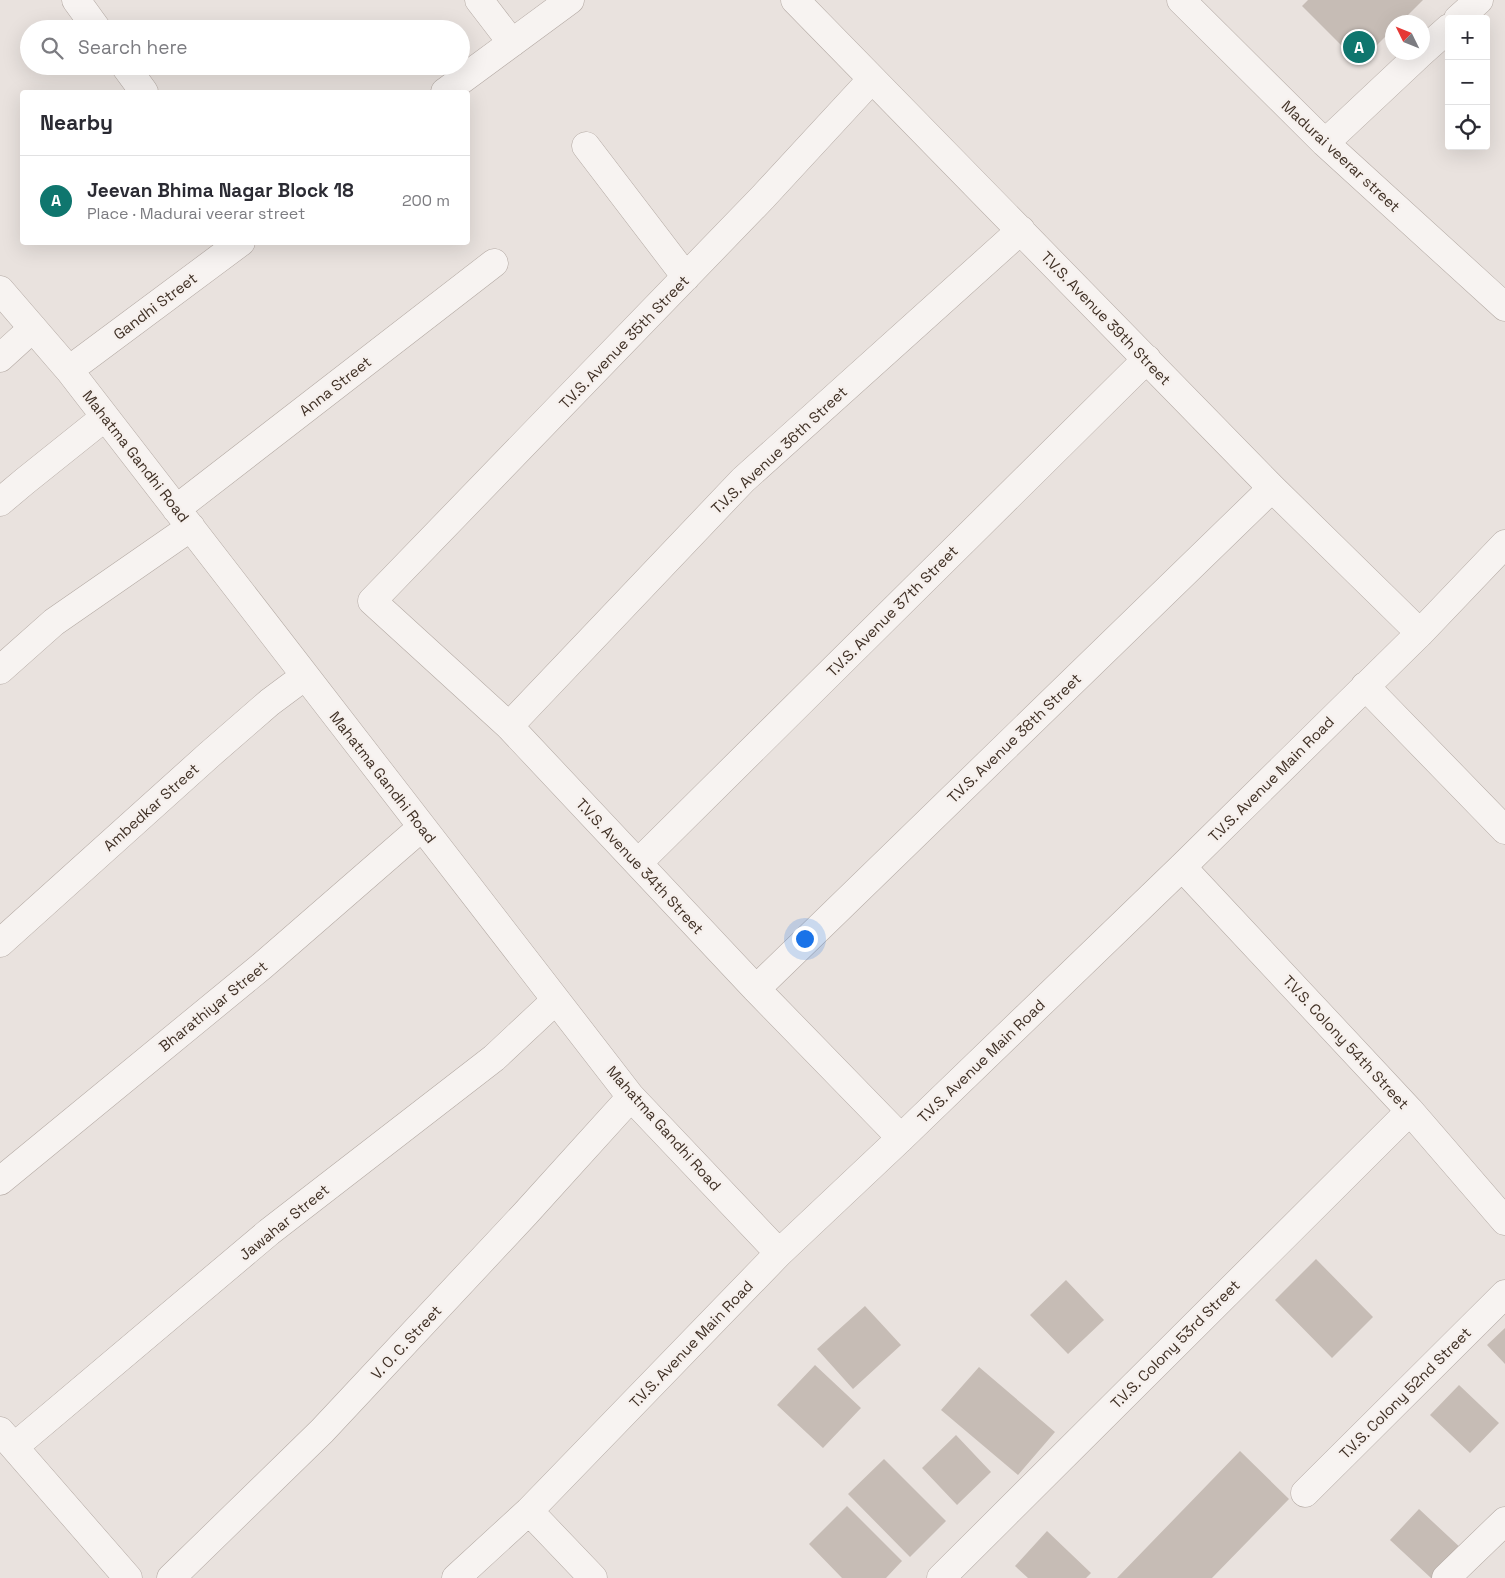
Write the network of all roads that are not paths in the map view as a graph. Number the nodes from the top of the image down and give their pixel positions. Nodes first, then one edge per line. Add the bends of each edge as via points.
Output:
1 (76, 0) edge
2 (480, 0) edge
3 (570, 0) edge
4 (795, 0) edge
5 (1181, 0) edge
6 (1479, 0) edge
7 (1462, 15) edge
8 (90, 20) edge
9 (1445, 32) edge
10 (512, 43) junction
11 (1430, 45) edge
12 (1413, 60) edge
13 (470, 74) edge
14 (132, 75) edge
15 (468, 75) edge
16 (872, 79) junction
17 (143, 90) edge
18 (448, 90) edge
19 (1325, 143) junction
20 (586, 146) dead end
21 (1021, 230) junction
22 (237, 245) edge
23 (494, 263) dead end
24 (686, 277) junction
25 (0, 290) edge
26 (1505, 307) edge
27 (33, 328) junction
28 (0, 358) edge
29 (1147, 359) junction
30 (69, 370) junction
31 (105, 417) junction
32 (1272, 488) junction
33 (0, 502) edge
34 (184, 518) junction
35 (1505, 544) edge
36 (372, 601) joint
37 (1420, 633) junction
38 (0, 670) edge
39 (305, 676) junction
40 (1365, 686) junction
41 (509, 726) junction
42 (422, 827) junction
43 (1505, 830) edge
44 (638, 863) junction
45 (1182, 867) junction
46 (0, 943) edge
47 (756, 989) junction
48 (556, 1000) junction
49 (631, 1097) junction
50 (1410, 1110) junction
51 (901, 1138) junction
52 (0, 1181) edge
53 (1505, 1220) edge
54 (779, 1253) junction
55 (1505, 1294) edge
56 (7, 1439) edge
57 (1305, 1493) dead end
58 (529, 1511) junction
59 (1505, 1521) edge
60 (128, 1578) edge
61 (171, 1578) edge
62 (456, 1578) edge
63 (593, 1578) edge
64 (941, 1578) edge
65 (1446, 1578) edge

1 - 8 street
2 - 10 street
3 - 10 street
4 - 16 street, T.V.S. Avenue 39th Street
5 - 19 street, Madurai veerar street
6 - 7 street
9 - 11 street
10 - 13 street
12 - 19 street
14 - 17 street
15 - 18 street
16 - 21 street, T.V.S. Avenue 39th Street
16 - 24 street, T.V.S. Avenue 35th Street
19 - 26 street, Madurai veerar street
20 - 24 street
21 - 29 street, T.V.S. Avenue 39th Street
21 - 41 street, T.V.S. Avenue 36th Street via 743,480
22 - 30 street, Gandhi Street
23 - 34 street, Anna Street
24 - 36 street, T.V.S. Avenue 35th Street
25 - 27 street, Mahatma Gandhi Road
27 - 28 street
27 - 30 street, Mahatma Gandhi Road
29 - 32 street, T.V.S. Avenue 39th Street
29 - 44 street, T.V.S. Avenue 37th Street
30 - 31 street, Mahatma Gandhi Road
31 - 33 street
31 - 34 street, Mahatma Gandhi Road
32 - 37 street, T.V.S. Avenue 39th Street
32 - 47 street, T.V.S. Avenue 38th Street
34 - 38 street, Anna Street via 54,622
34 - 39 street, Mahatma Gandhi Road
35 - 37 street, T.V.S. Avenue Main Road
36 - 41 street, T.V.S. Avenue 34th Street
37 - 40 street, T.V.S. Avenue Main Road
39 - 42 street, Mahatma Gandhi Road
39 - 46 street, Ambedkar Street via 243,725
40 - 43 street
40 - 45 street, T.V.S. Avenue Main Road
41 - 44 street, T.V.S. Avenue 34th Street
42 - 48 street, Mahatma Gandhi Road
42 - 52 street, Bharathiyar Street via 262,966
44 - 47 street, T.V.S. Avenue 34th Street
45 - 50 street, T.V.S. Colony 54th Street
45 - 51 street, T.V.S. Avenue Main Road
47 - 51 street, T.V.S. Avenue 34th Street
48 - 49 street, Mahatma Gandhi Road
48 - 56 street, Jawahar Street via 494,1058
49 - 54 street, Mahatma Gandhi Road
49 - 61 street, V. O. C. Street via 322,1431
50 - 53 street, T.V.S. Colony 54th Street
50 - 64 street, T.V.S. Colony 53rd Street
51 - 54 street, T.V.S. Avenue Main Road
54 - 58 street, T.V.S. Avenue Main Road
55 - 57 street, T.V.S. Colony 52nd Street
56 - 60 street
58 - 62 street, T.V.S. Avenue Main Road
58 - 63 street
59 - 65 street

